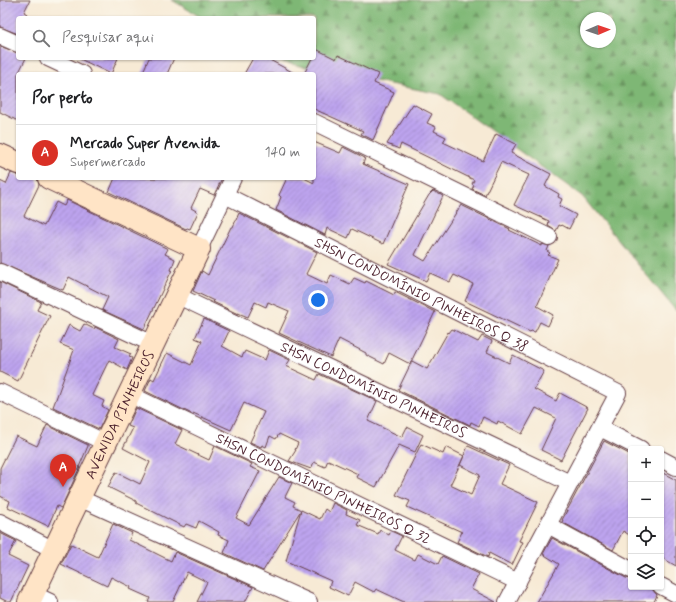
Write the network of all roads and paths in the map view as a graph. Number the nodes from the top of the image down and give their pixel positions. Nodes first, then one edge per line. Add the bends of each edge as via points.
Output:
1 (0, 36) edge
2 (16, 43) edge
3 (52, 60) edge
4 (78, 72) edge
5 (316, 123) edge
6 (0, 155) edge
7 (16, 163) edge
8 (53, 180) edge
9 (232, 180) edge
10 (225, 196) junction
11 (549, 237) dead end
12 (198, 249) junction
13 (0, 272) edge
14 (176, 295) junction
15 (153, 344) junction
16 (0, 392) edge
17 (129, 394) junction
18 (600, 428) junction
19 (106, 443) junction
20 (635, 446) edge
21 (664, 461) edge
22 (676, 467) edge
23 (570, 483) junction
24 (79, 498) junction
25 (0, 522) edge
26 (548, 525) junction
27 (54, 550) junction
28 (628, 568) edge
29 (518, 582) junction
30 (664, 588) edge
31 (676, 594) edge
32 (38, 600) edge
33 (309, 602) edge
34 (507, 602) edge

1 - 2 street
3 - 4 street
5 - 11 street
6 - 7 street
8 - 12 street
9 - 10 street
10 - 12 street
10 - 18 street, SHSN CONDOMÍNIO PINHEIROS Q 38 via 618,393
12 - 14 street, AVENIDA PINHEIROS
13 - 15 street
14 - 15 street, AVENIDA PINHEIROS
14 - 23 street, SHSN CONDOMÍNIO PINHEIROS
15 - 17 street, AVENIDA PINHEIROS
16 - 19 street
17 - 19 street, AVENIDA PINHEIROS
17 - 29 street, SHSN CONDOMÍNIO PINHEIROS Q 32
18 - 20 street
18 - 23 street
19 - 24 street, AVENIDA PINHEIROS
21 - 22 street
23 - 26 street
24 - 27 street, AVENIDA PINHEIROS
24 - 33 street
25 - 27 street
26 - 28 street
26 - 29 street
27 - 32 street, AVENIDA PINHEIROS
29 - 34 street
30 - 31 street

